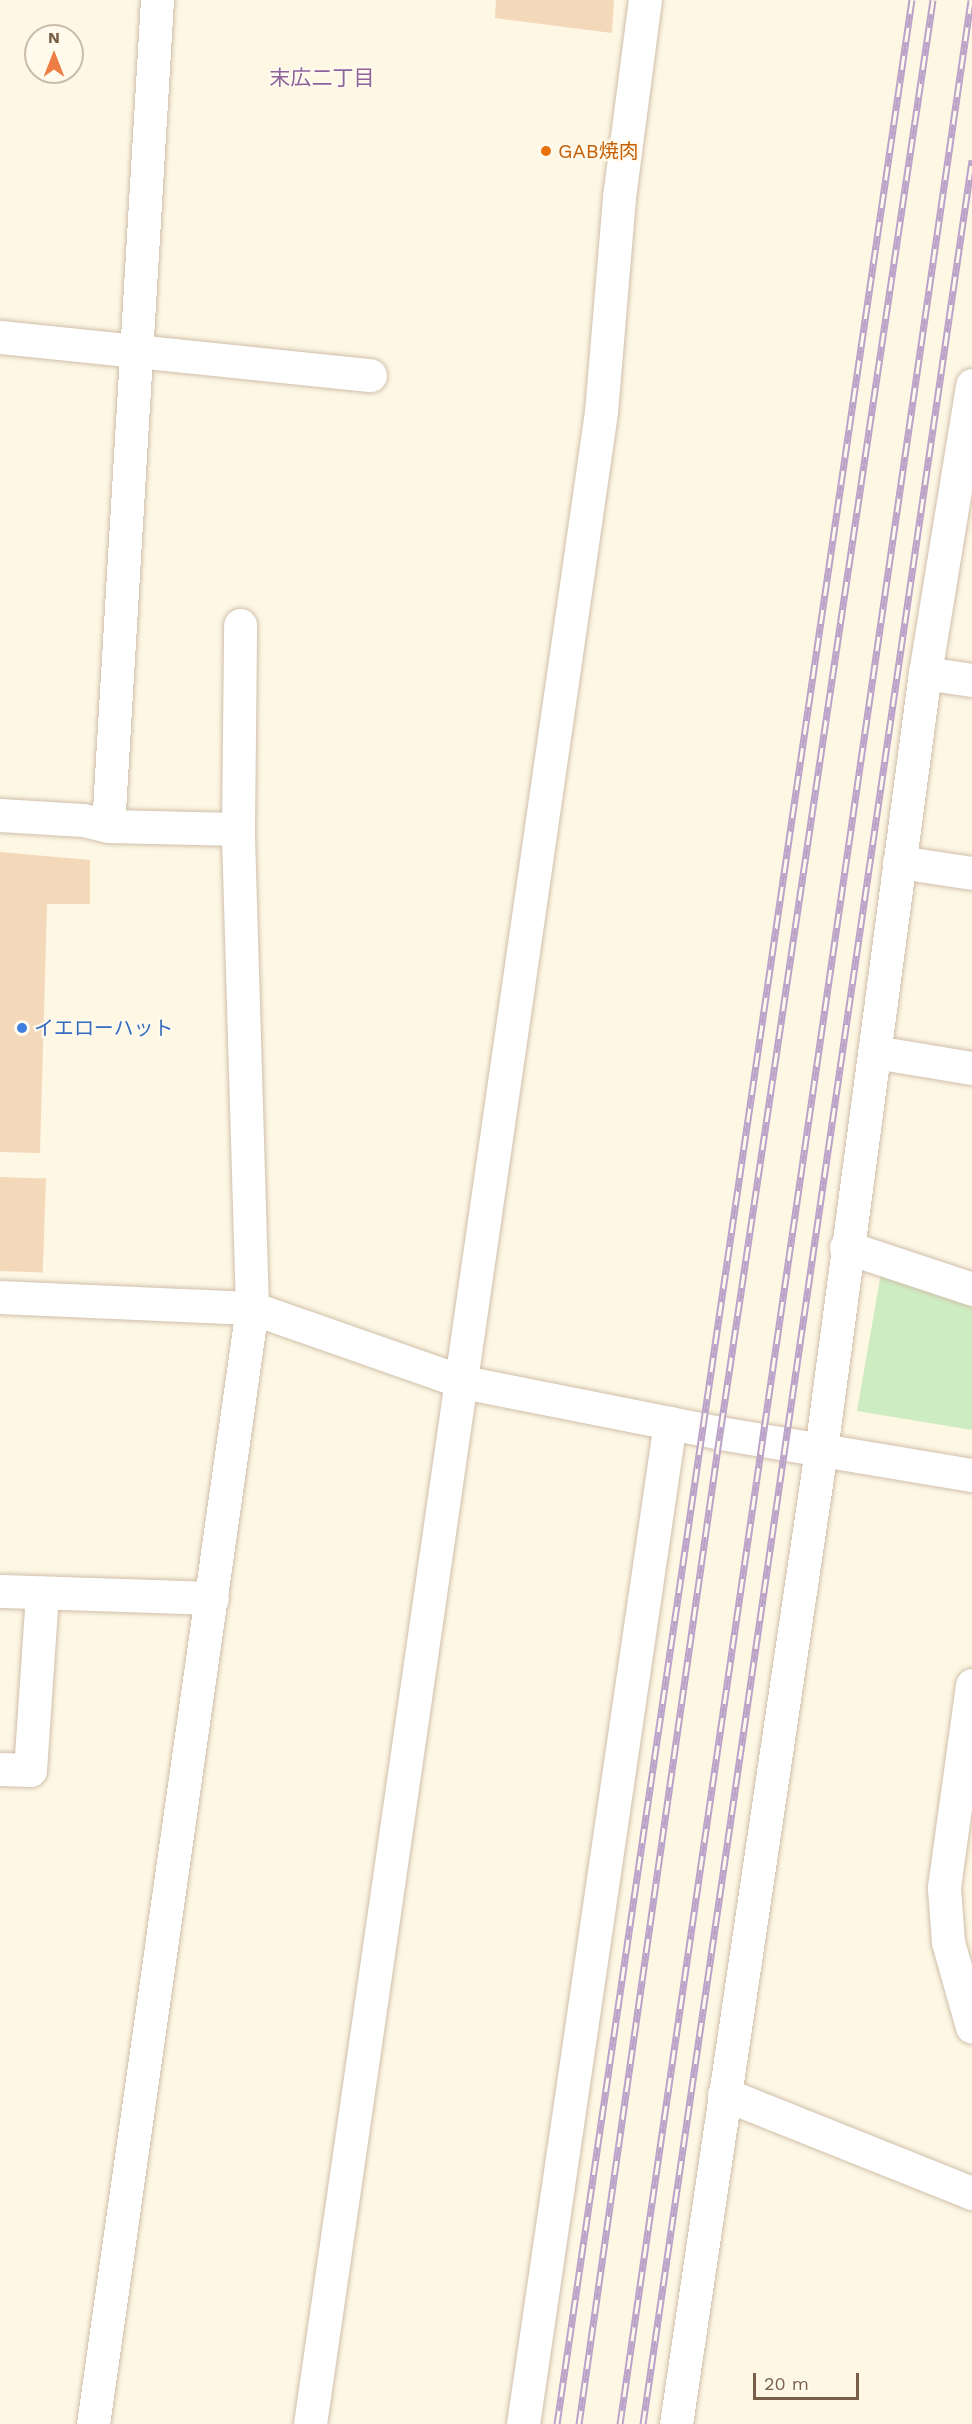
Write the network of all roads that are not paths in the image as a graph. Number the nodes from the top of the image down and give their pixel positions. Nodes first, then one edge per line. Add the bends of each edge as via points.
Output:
1 (157, 0) edge
2 (645, 0) edge
3 (0, 337) edge
4 (138, 353) junction
5 (370, 375) dead end
6 (972, 385) edge
7 (240, 625) dead end
8 (925, 673) junction
9 (972, 680) edge
10 (0, 815) edge
11 (108, 826) junction
12 (238, 829) junction
13 (899, 862) junction
14 (972, 873) edge
15 (876, 1052) junction
16 (972, 1068) edge
17 (846, 1247) junction
18 (972, 1289) edge
19 (0, 1298) edge
20 (252, 1308) junction
21 (463, 1382) junction
22 (670, 1423) junction
23 (821, 1450) junction
24 (972, 1475) edge
25 (0, 1592) edge
26 (42, 1592) junction
27 (212, 1598) junction
28 (971, 1691) edge
29 (0, 1769) edge
30 (972, 2027) edge
31 (724, 2094) junction
32 (972, 2193) edge
33 (95, 2424) edge
34 (310, 2424) edge
35 (524, 2424) edge
36 (676, 2424) edge

1 - 4 street
2 - 21 street via 618,196 601,412
3 - 4 street
4 - 5 street
4 - 11 street
6 - 8 street
7 - 12 street
8 - 9 street
8 - 13 street
10 - 11 street via 83,820
11 - 12 street
12 - 20 street
13 - 14 street
13 - 15 street
15 - 16 street
15 - 17 street
17 - 18 street
17 - 23 street
19 - 20 street
20 - 21 street
20 - 27 street
21 - 22 street
21 - 34 street
22 - 23 street
22 - 35 street
23 - 24 street
23 - 31 street
25 - 26 street
26 - 27 street
26 - 29 street via 30,1770
27 - 33 street
28 - 30 street via 944,1888 948,1942
31 - 32 street
31 - 36 street

